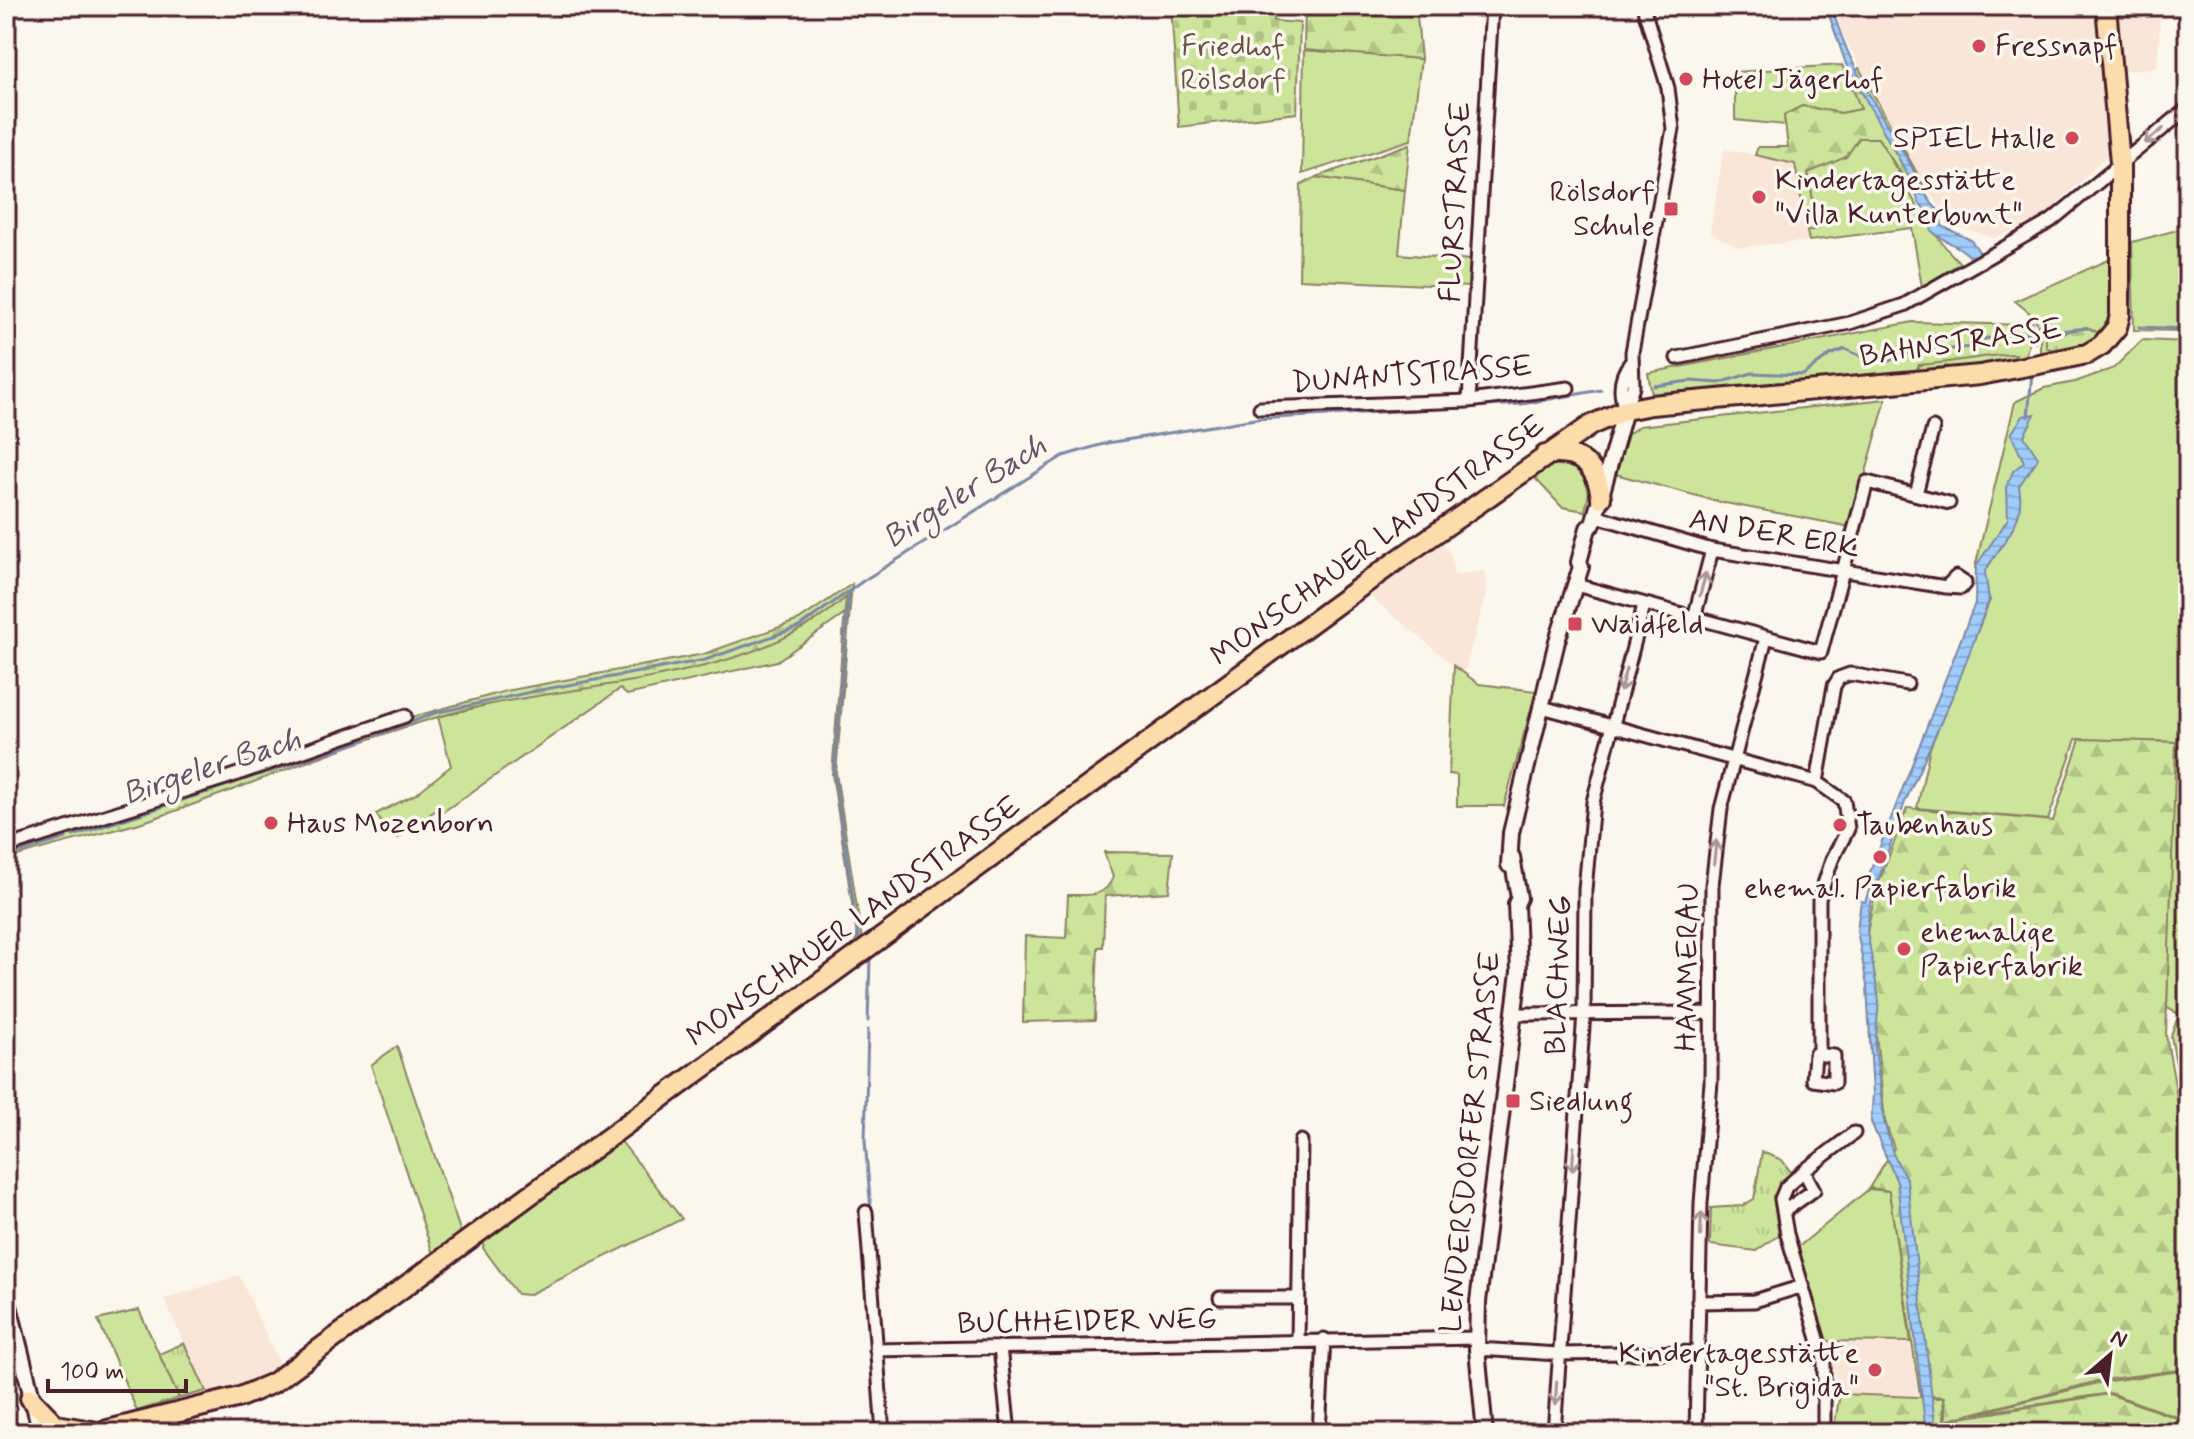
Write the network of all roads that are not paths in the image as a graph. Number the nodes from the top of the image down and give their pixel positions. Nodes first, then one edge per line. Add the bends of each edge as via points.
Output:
1 (1492, 6) edge
2 (1643, 6) edge
3 (2106, 6) edge
4 (2188, 108) edge
5 (2120, 163) junction
6 (1677, 358) dead end
7 (1568, 388) dead end
8 (1469, 401) junction
9 (1260, 408) dead end
10 (1625, 410) junction
11 (1933, 428) dead end
12 (1545, 455) junction
13 (1916, 494) junction
14 (1949, 503) dead end
15 (1597, 512) junction
16 (1712, 550) junction
17 (1842, 572) junction
18 (1576, 585) junction
19 (1946, 587) dead end
20 (1644, 605) junction
21 (1694, 618) junction
22 (1766, 638) junction
23 (1907, 684) dead end
24 (1542, 707) junction
25 (405, 716) dead end
26 (1611, 727) junction
27 (1732, 760) junction
28 (1817, 782) junction
29 (6, 847) edge
30 (1584, 1013) junction
31 (1710, 1013) junction
32 (1514, 1014) junction
33 (1819, 1054) dead end
34 (1854, 1133) dead end
35 (1301, 1141) dead end
36 (1804, 1171) junction
37 (866, 1212) dead end
38 (1783, 1212) junction
39 (1803, 1286) junction
40 (6, 1294) edge
41 (1220, 1298) dead end
42 (1298, 1298) junction
43 (1698, 1302) junction
44 (1324, 1339) junction
45 (1298, 1341) junction
46 (1477, 1344) junction
47 (1000, 1347) junction
48 (876, 1350) junction
49 (1697, 1352) junction
50 (1558, 1354) junction
51 (30, 1398) junction
52 (41, 1433) edge
53 (97, 1433) edge
54 (883, 1433) edge
55 (1009, 1433) edge
56 (1319, 1433) edge
57 (1485, 1433) edge
58 (1554, 1433) edge
59 (1696, 1433) edge
60 (1824, 1433) edge

1 - 8 street, FLURSTRASSE
2 - 10 street via 1668,88 1673,129 1631,362 1619,394
3 - 5 main road, BAHNSTRASSE
4 -> 5 street
5 - 6 street via 2051,221 1904,305 1867,318
5 - 10 main road, BAHNSTRASSE via 2117,327 2087,354 1980,375
7 - 8 street, DUNANTSTRASSE
8 - 9 street, DUNANTSTRASSE
10 - 12 main road, MONSCHAUER LANDSTRASSE
10 - 15 street, LENDERSDORFER STRASSE
11 - 13 street
12 - 15 main road via 1569,454 1584,460 1597,475
12 - 53 main road, MONSCHAUER LANDSTRASSE via 273,1383 240,1397
13 - 14 street
13 - 17 street via 1867,482
15 - 16 street, AN DER ERK
15 - 18 street, LENDERSDORFER STRASSE
16 - 17 street, AN DER ERK
21 -> 16 street
17 - 19 street, AN DER ERK
17 - 22 street via 1821,652
18 - 20 street
18 - 24 street, LENDERSDORFER STRASSE
20 - 21 street
20 -> 26 street, BLACHWEG
21 - 22 street
22 - 27 street, HAMMERAU
23 - 28 street via 1850,674 1839,678
24 - 26 street
24 - 32 street, LENDERSDORFER STRASSE via 1511,833 1519,898
25 - 29 street
26 - 27 street
26 - 30 street, BLACHWEG via 1593,802 1585,890
27 - 28 street
31 -> 27 street, HAMMERAU via 1712,885
28 - 33 street via 1844,801 1849,820 1819,899
30 - 31 street
30 - 32 street
30 -> 50 street, BLACHWEG
43 -> 31 street, HAMMERAU
32 - 46 street, LENDERSDORFER STRASSE
34 - 36 street
35 - 42 street
36 - 38 street via 1783,1192
36 - 38 street via 1814,1190
37 - 48 street
38 - 39 street
39 - 43 street via 1754,1301
39 - 60 street via 1824,1359
40 - 51 street
41 - 42 street
42 - 45 street
43 - 49 street, HAMMERAU
44 - 45 street, BUCHHEIDER WEG
44 - 46 street, BUCHHEIDER WEG
44 - 56 street
45 - 47 street, BUCHHEIDER WEG
46 - 50 street, BUCHHEIDER WEG
46 - 57 street, LENDERSDORFER STRASSE
47 - 48 street, BUCHHEIDER WEG
47 - 55 street
48 - 54 street
49 - 50 street, BUCHHEIDER WEG
49 - 59 street, HAMMERAU
50 -> 58 street, BLACHWEG
51 - 52 street
51 - 53 main road via 56,1425

